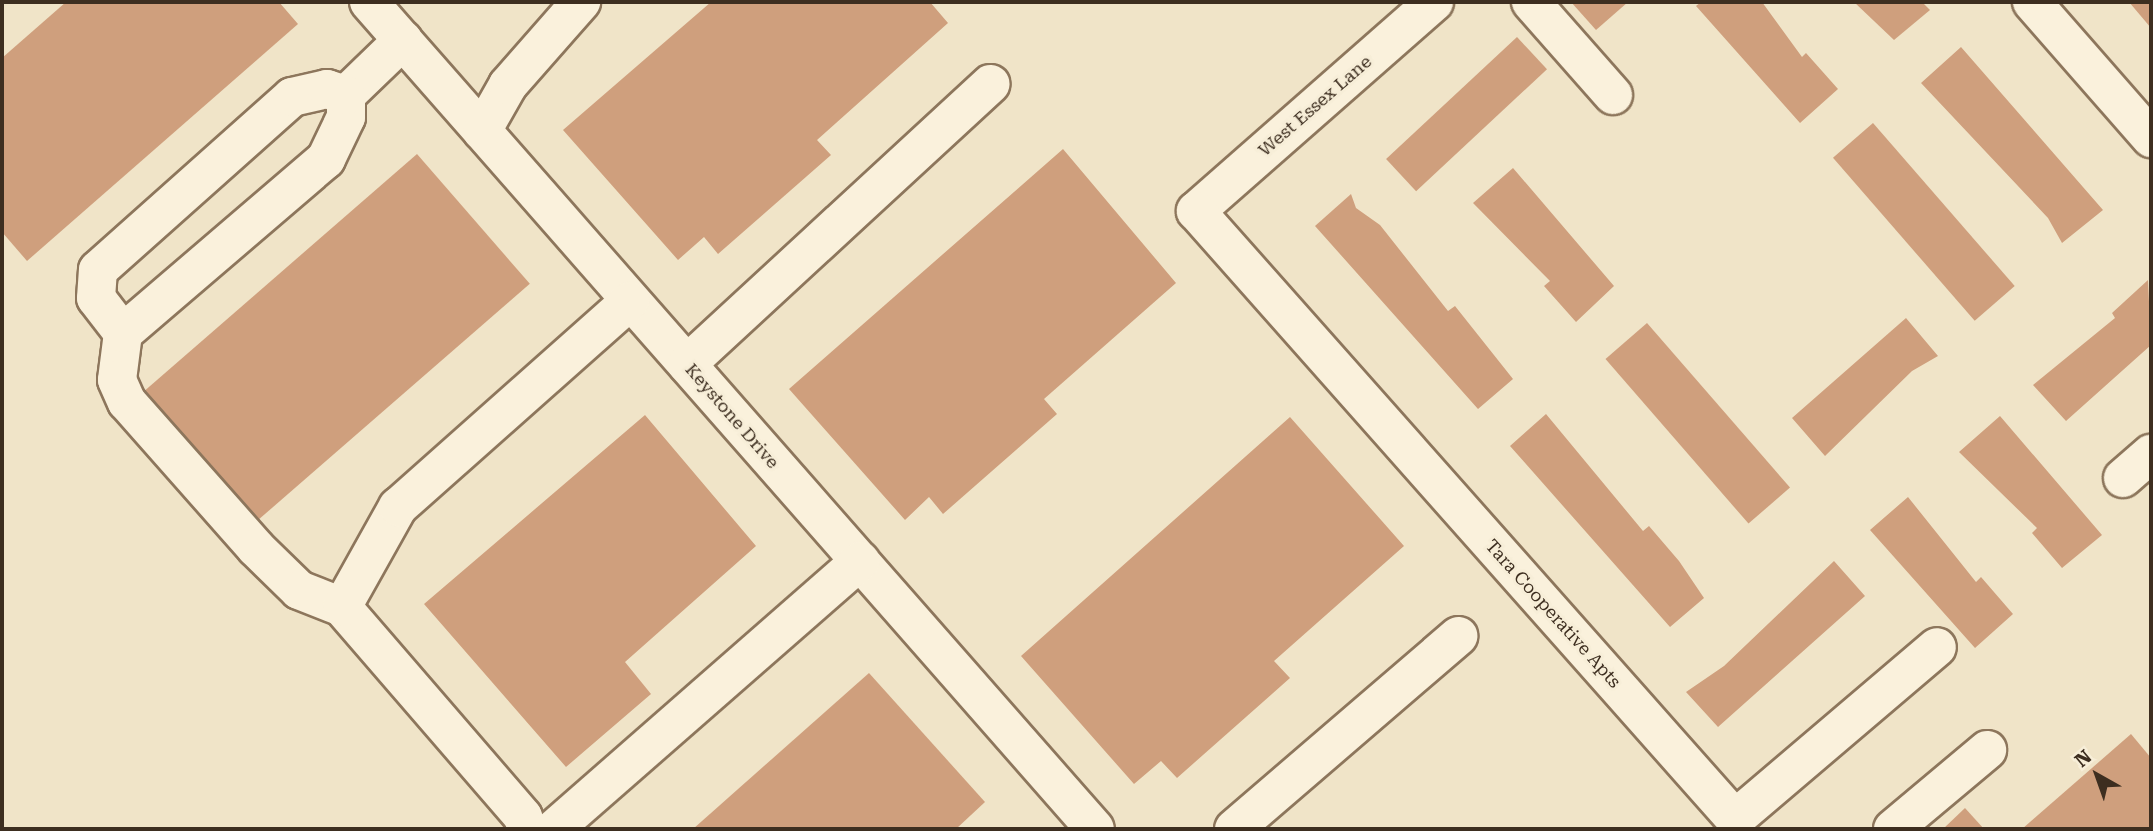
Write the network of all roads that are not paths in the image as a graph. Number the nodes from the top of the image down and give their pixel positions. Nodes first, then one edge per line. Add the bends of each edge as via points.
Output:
1 (369, 2) edge
2 (581, 2) edge
3 (1434, 2) edge
4 (1531, 2) edge
5 (2032, 2) edge
6 (402, 40) junction
7 (990, 84) dead end
8 (346, 95) junction
9 (1613, 95) dead end
10 (482, 131) junction
11 (2151, 138) edge
12 (1196, 211) joint
13 (630, 301) junction
14 (123, 333) junction
15 (687, 364) junction
16 (860, 561) junction
17 (342, 607) junction
18 (1458, 636) dead end
19 (1937, 647) dead end
20 (1987, 750) dead end
21 (527, 829) edge
22 (554, 829) edge
23 (1095, 829) edge
24 (1234, 829) edge
25 (1893, 829) edge

1 - 6 street, Keystone Drive
2 - 10 street via 508,85
3 - 12 street, West Essex Lane
4 - 9 street
5 - 11 street
6 - 8 street
6 - 10 street, Keystone Drive
7 - 15 street
8 - 14 street via 346,117 326,159
8 - 14 street via 327,89 292,97 98,271 96,298
10 - 13 street, Keystone Drive
12 - 19 street, Tara Cooperative Apts via 1735,819
13 - 15 street, Keystone Drive
13 - 17 street via 398,507
14 - 17 street via 117,380 127,402 299,590
15 - 16 street, Keystone Drive
16 - 22 street
16 - 23 street, Keystone Drive
17 - 21 street via 523,817
18 - 24 street
20 - 25 street

